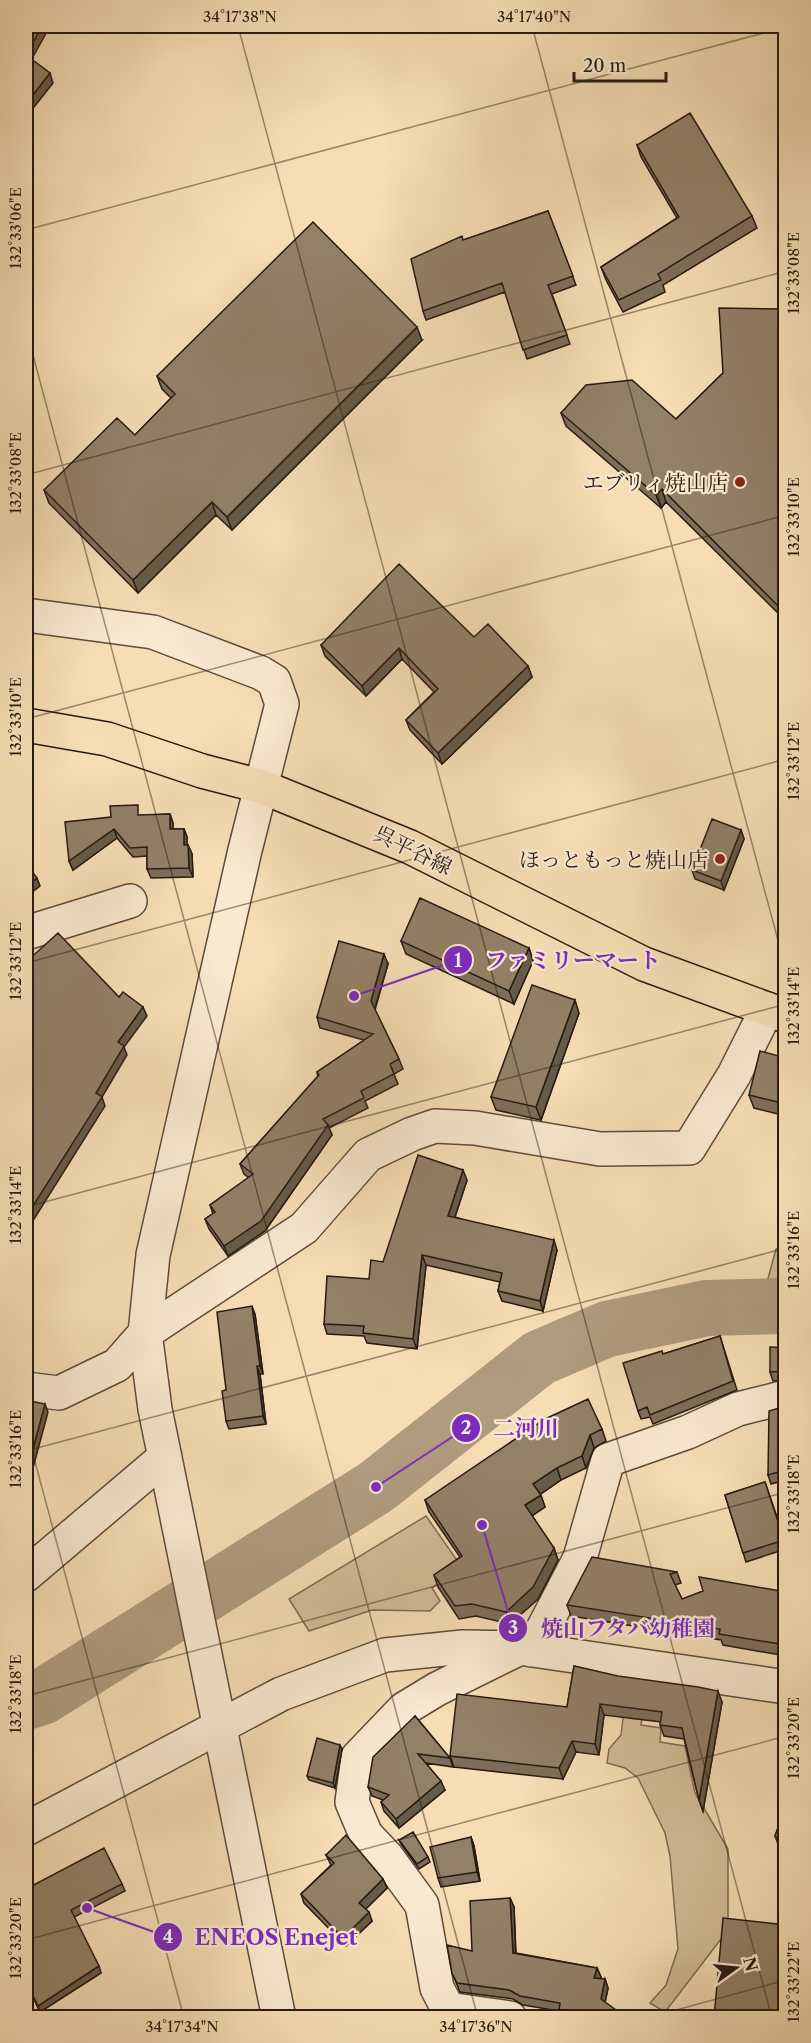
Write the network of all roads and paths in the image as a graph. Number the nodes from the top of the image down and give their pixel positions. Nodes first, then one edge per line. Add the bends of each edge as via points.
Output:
1 (26, 615) edge
2 (26, 725) edge
3 (260, 786) junction
4 (130, 901) dead end
5 (26, 933) edge
6 (776, 1013) edge
7 (145, 1333) junction
8 (26, 1389) edge
9 (786, 1397) edge
10 (168, 1470) junction
11 (26, 1575) edge
12 (526, 1649) junction
13 (786, 1687) edge
14 (219, 1725) junction
15 (26, 1829) edge
16 (448, 2013) edge
17 (279, 2018) edge
18 (510, 2018) edge

1 - 3 street via 153,632 274,681 282,704
2 - 3 main road, 呉平谷線 via 107,739
3 - 6 main road, 呉平谷線 via 410,847 644,964
3 - 7 street via 153,1255
4 - 5 street
6 - 7 street via 689,1148 600,1149 475,1128 435,1126 368,1155 304,1228
7 - 8 street via 117,1365 88,1381 59,1393
7 - 10 street
9 - 12 street via 738,1409 688,1432 608,1460 580,1558
10 - 11 street
10 - 14 street
12 - 13 street
12 - 14 street via 463,1647 385,1655 281,1694
12 - 16 street via 437,1689 404,1709 358,1757 352,1802 366,1835 422,1905 438,1988
14 - 15 street
14 - 17 street
16 - 18 street

